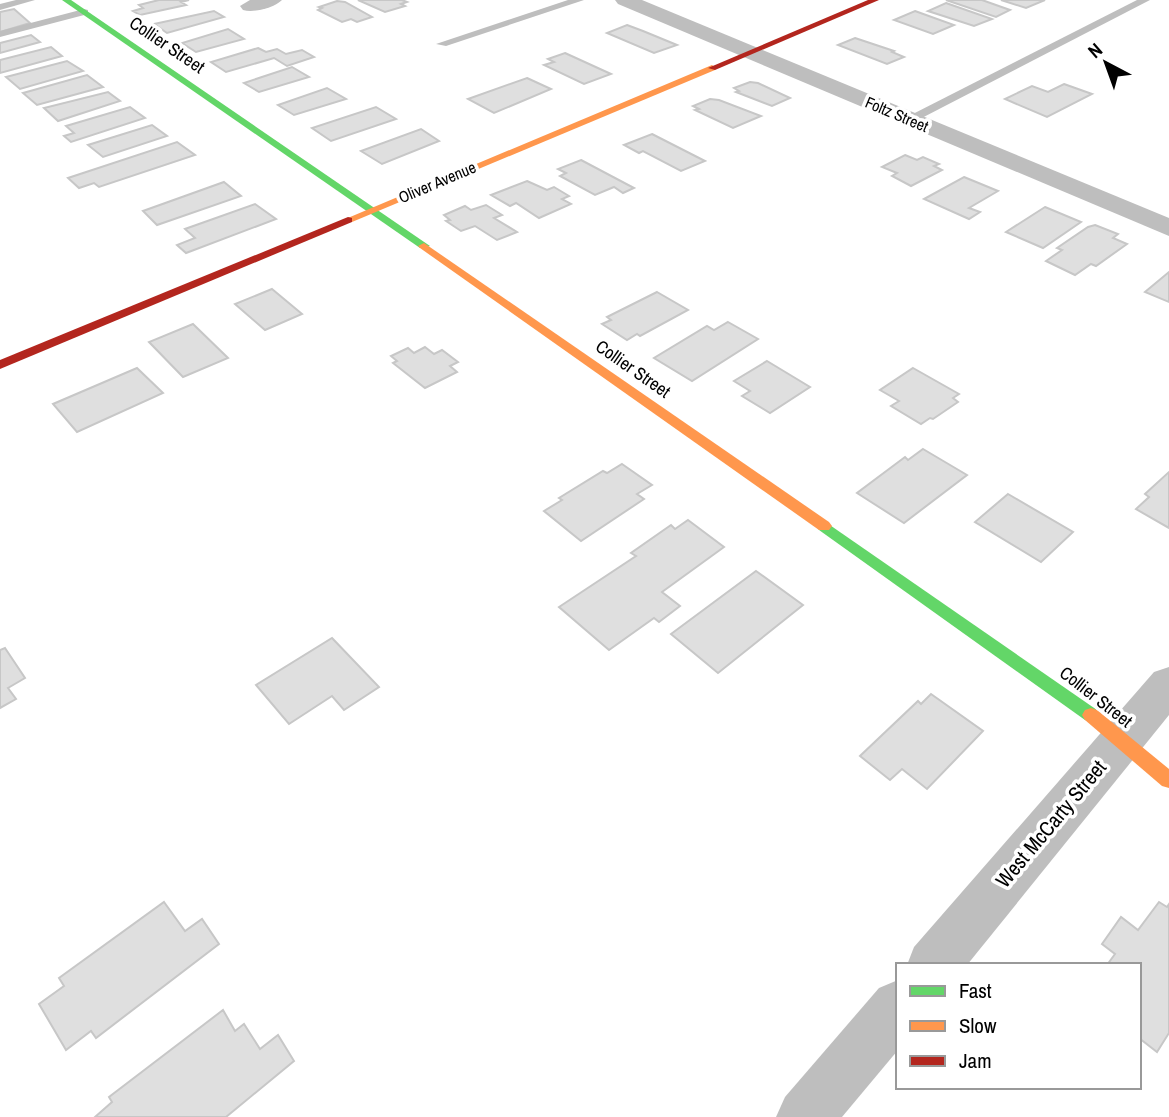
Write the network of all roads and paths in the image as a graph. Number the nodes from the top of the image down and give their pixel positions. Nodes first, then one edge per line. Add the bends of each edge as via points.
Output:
1 (30, 0) edge
2 (66, 0) edge
3 (272, 0) edge
4 (579, 0) edge
5 (625, 0) edge
6 (874, 0) edge
7 (1144, 0) edge
8 (250, 6) dead end
9 (0, 7) edge
10 (84, 12) junction
11 (0, 34) edge
12 (442, 44) dead end
13 (750, 51) junction
14 (909, 118) junction
15 (372, 209) junction
16 (1169, 228) edge
17 (0, 365) edge
18 (1169, 684) edge
19 (1121, 740) junction
20 (1169, 780) edge
21 (935, 963) edge
22 (896, 1009) edge
23 (805, 1117) edge

1 - 9 lane
2 - 10 street, Collier Street
3 - 8 street
4 - 12 lane
5 - 13 street, Foltz Street
6 - 13 street, Oliver Avenue
7 - 14 lane
10 - 11 lane
10 - 15 street, Collier Street
13 - 14 street, Foltz Street
13 - 15 street, Oliver Avenue
14 - 16 street, Foltz Street
15 - 17 street, Oliver Avenue
15 - 19 street, Collier Street via 1077,704
18 - 19 street, West McCarty Street
19 - 20 street, Collier Street
19 - 21 street, West McCarty Street
22 - 23 street

